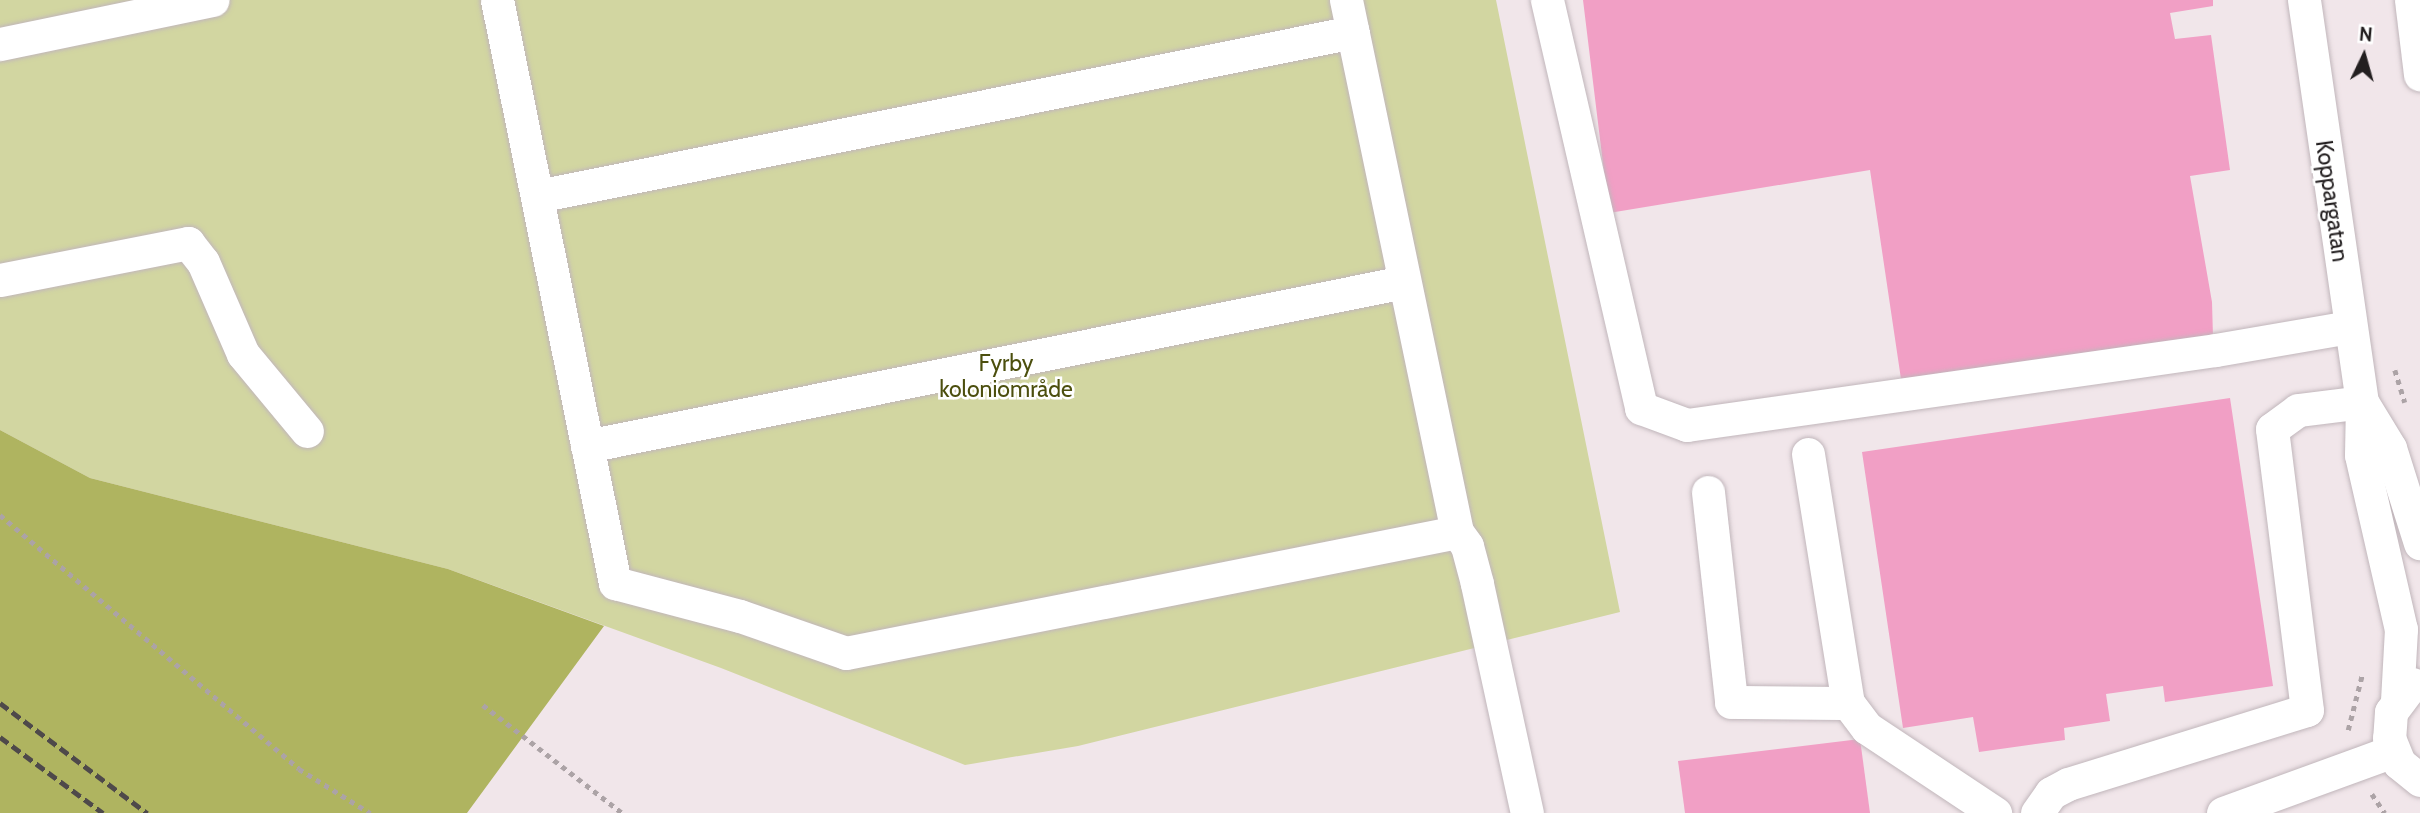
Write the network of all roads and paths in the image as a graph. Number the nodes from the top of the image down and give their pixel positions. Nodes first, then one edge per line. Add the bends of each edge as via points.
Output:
1 (212, 0) edge
2 (497, 0) edge
3 (1547, 0) edge
4 (2304, 0) edge
5 (2411, 0) edge
6 (1350, 16) edge
7 (0, 44) edge
8 (2420, 74) edge
9 (538, 197) junction
10 (0, 280) edge
11 (1404, 282) junction
12 (2349, 327) junction
13 (2362, 402) junction
14 (307, 431) dead end
15 (587, 446) junction
16 (1808, 454) dead end
17 (1708, 492) dead end
18 (0, 515) edge
19 (1457, 532) junction
20 (2420, 542) edge
21 (2408, 690) edge
22 (1848, 703) junction
23 (483, 705) dead end
24 (2393, 751) junction
25 (2420, 780) edge
26 (2299, 800) edge
27 (370, 813) edge
28 (622, 813) edge
29 (1527, 813) edge
30 (1995, 813) edge
31 (2038, 813) edge
32 (2223, 813) edge

1 - 7 street
2 - 9 street
3 - 12 street via 1641,408 1686,425
4 - 12 street, Koppargatan
5 - 8 street
6 - 9 street
6 - 11 street
9 - 15 street
10 - 14 street via 188,243 203,261 243,354
11 - 15 street
11 - 19 street
12 - 13 street, Koppargatan
13 - 20 street, Koppargatan via 2390,448
13 - 21 street, Koppargatan via 2361,455 2401,629
13 - 31 street via 2298,410 2272,429 2306,710 2068,784 2051,793
15 - 19 street via 615,583 740,616 846,653
16 - 22 street
17 - 22 street via 1731,702
18 - 27 path via 299,769
19 - 29 street via 1467,546 1477,584
21 - 24 street, Koppargatan via 2389,725
22 - 30 street via 1867,727
23 - 28 path
24 - 25 street
24 - 26 street
26 - 32 street

